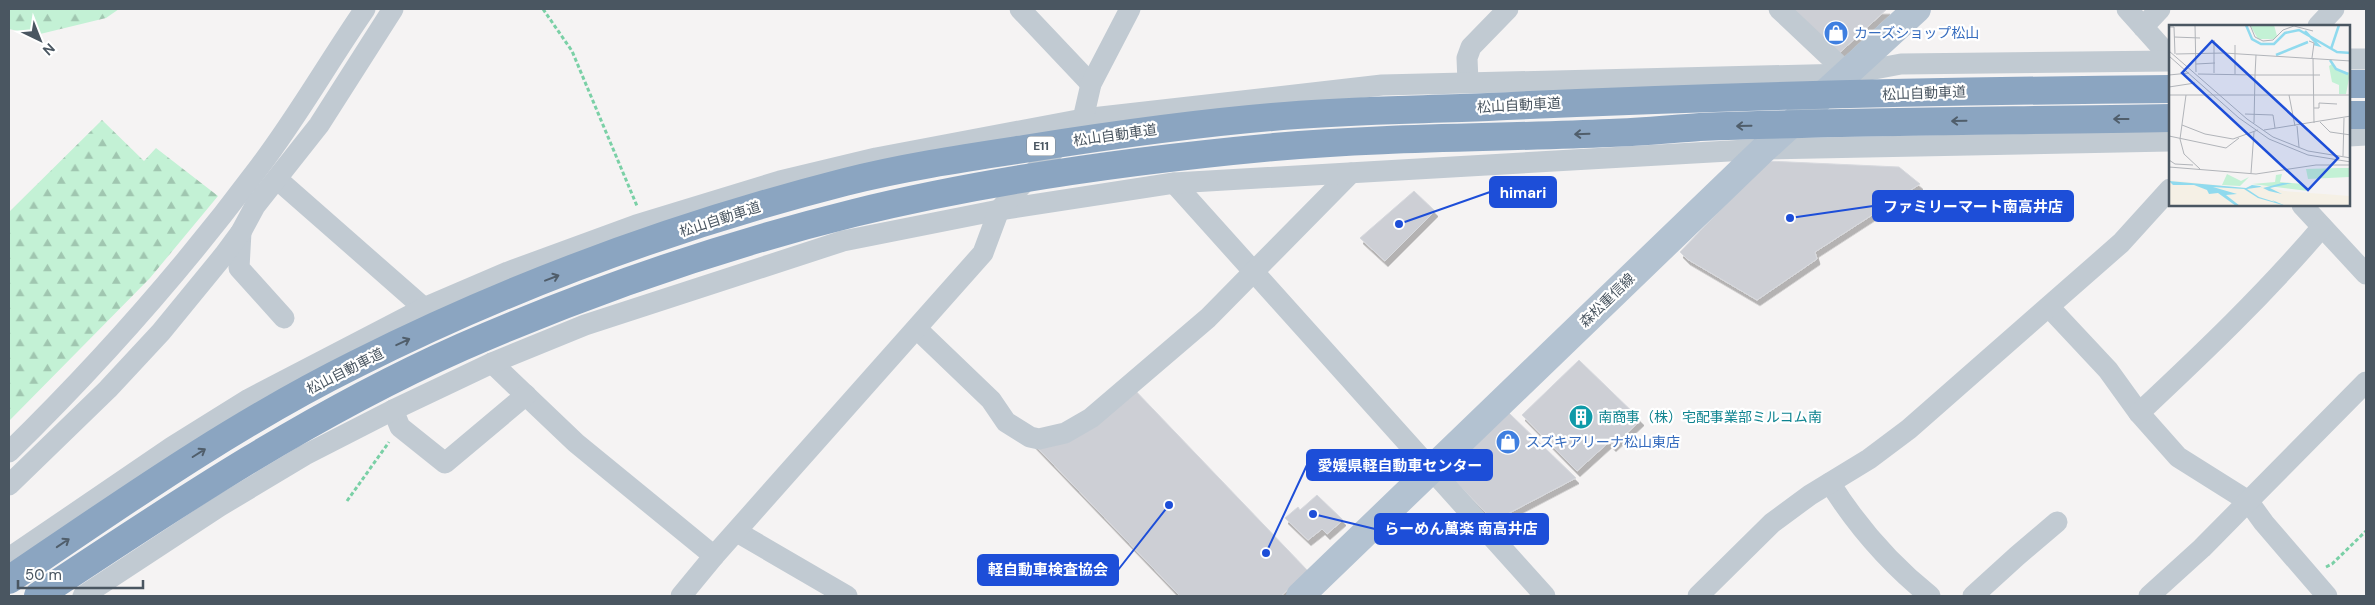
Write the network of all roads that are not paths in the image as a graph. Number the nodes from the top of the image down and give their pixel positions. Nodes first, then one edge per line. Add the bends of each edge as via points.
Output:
1 (365, 9) edge
2 (393, 9) edge
3 (1020, 9) edge
4 (1130, 9) edge
5 (1508, 9) edge
6 (1779, 9) edge
7 (1917, 9) edge
8 (2127, 9) edge
9 (2160, 9) edge
10 (2334, 9) edge
11 (2319, 25) edge
12 (2143, 27) junction
13 (2169, 56) edge
14 (2350, 59) edge
15 (2366, 59) edge
16 (2169, 62) edge
17 (1848, 74) junction
18 (1468, 82) junction
19 (1091, 84) junction
20 (2350, 84) edge
21 (2366, 84) edge
22 (2169, 89) edge
23 (2350, 115) edge
24 (2366, 115) edge
25 (2169, 118) edge
26 (1083, 119) junction
27 (2366, 135) edge
28 (2350, 136) edge
29 (2169, 141) edge
30 (1764, 149) junction
31 (1351, 173) junction
32 (277, 180) junction
33 (1174, 183) junction
34 (2169, 190) edge
35 (2303, 206) edge
36 (999, 210) junction
37 (2322, 227) junction
38 (241, 232) junction
39 (1253, 272) junction
40 (2366, 274) edge
41 (2049, 307) junction
42 (424, 308) junction
43 (284, 318) dead end
44 (917, 329) junction
45 (492, 363) junction
46 (2366, 382) edge
47 (526, 395) junction
48 (2139, 413) junction
49 (396, 419) junction
50 (9, 452) edge
51 (1431, 470) junction
52 (1830, 483) junction
53 (9, 485) edge
54 (2248, 501) junction
55 (2058, 522) dead end
56 (737, 532) junction
57 (714, 556) junction
58 (9, 558) edge
59 (9, 580) edge
60 (38, 596) edge
61 (83, 596) edge
62 (681, 596) edge
63 (847, 596) edge
64 (1300, 596) edge
65 (1545, 596) edge
66 (1698, 596) edge
67 (1930, 596) edge
68 (1974, 596) edge
69 (2149, 596) edge
70 (2327, 596) edge

1 - 50 street via 262,165 204,238 97,361
2 - 32 street via 319,125
3 - 19 street
4 - 19 street
5 - 18 street via 1471,48 1467,58
6 - 17 street
7 - 17 main road, 森松重信線
8 - 12 street
9 - 12 street
10 - 11 street
12 - 13 street
14 - 15 street
16 - 17 street via 1901,64
17 - 18 street
17 - 30 main road, 森松重信線
18 - 26 street via 1382,85
19 - 26 street
20 - 21 highway
59 -> 22 highway, 松山自動車道 / E11 via 160,477 260,416 353,365 549,278 748,209 850,181 971,157 1105,136 1276,116 1612,101
23 - 24 highway
25 -> 60 highway, 松山自動車道 / E11 via 1701,127 1279,147 1129,163 977,187 856,212 756,240 569,304 367,392 276,442 177,503
26 - 36 street
26 - 42 street via 876,158 780,181 645,222 508,272
27 - 28 street
29 - 30 street
30 - 31 street
30 - 51 main road, 森松重信線
31 - 33 street
31 - 39 street
32 - 38 street via 255,206
32 - 42 street
33 - 36 street
33 - 39 street
34 - 41 street via 2121,243
35 - 37 street
36 - 44 street via 983,253
36 - 45 street via 843,241 585,325
37 - 40 street
37 - 48 street via 2277,280 2227,331
38 - 43 street via 239,268
38 - 53 street via 161,332 108,389
39 - 44 street via 1208,318 1091,418 1065,434 1039,439 1006,422 991,400
39 - 51 street
41 - 48 street via 2108,370
41 - 52 street via 1909,429
42 - 58 street via 249,399 172,447
44 - 56 street
45 - 47 street
45 - 49 street
46 - 54 street
47 - 49 street via 445,463
47 - 57 street via 576,443
48 - 54 street via 2178,457
49 - 61 street via 296,460
51 - 64 main road, 森松重信線
51 - 65 street
52 - 66 street via 1772,523
52 - 67 street via 1868,536
54 - 69 street
54 - 70 street
55 - 68 street
56 - 57 street
56 - 63 street
57 - 62 street

